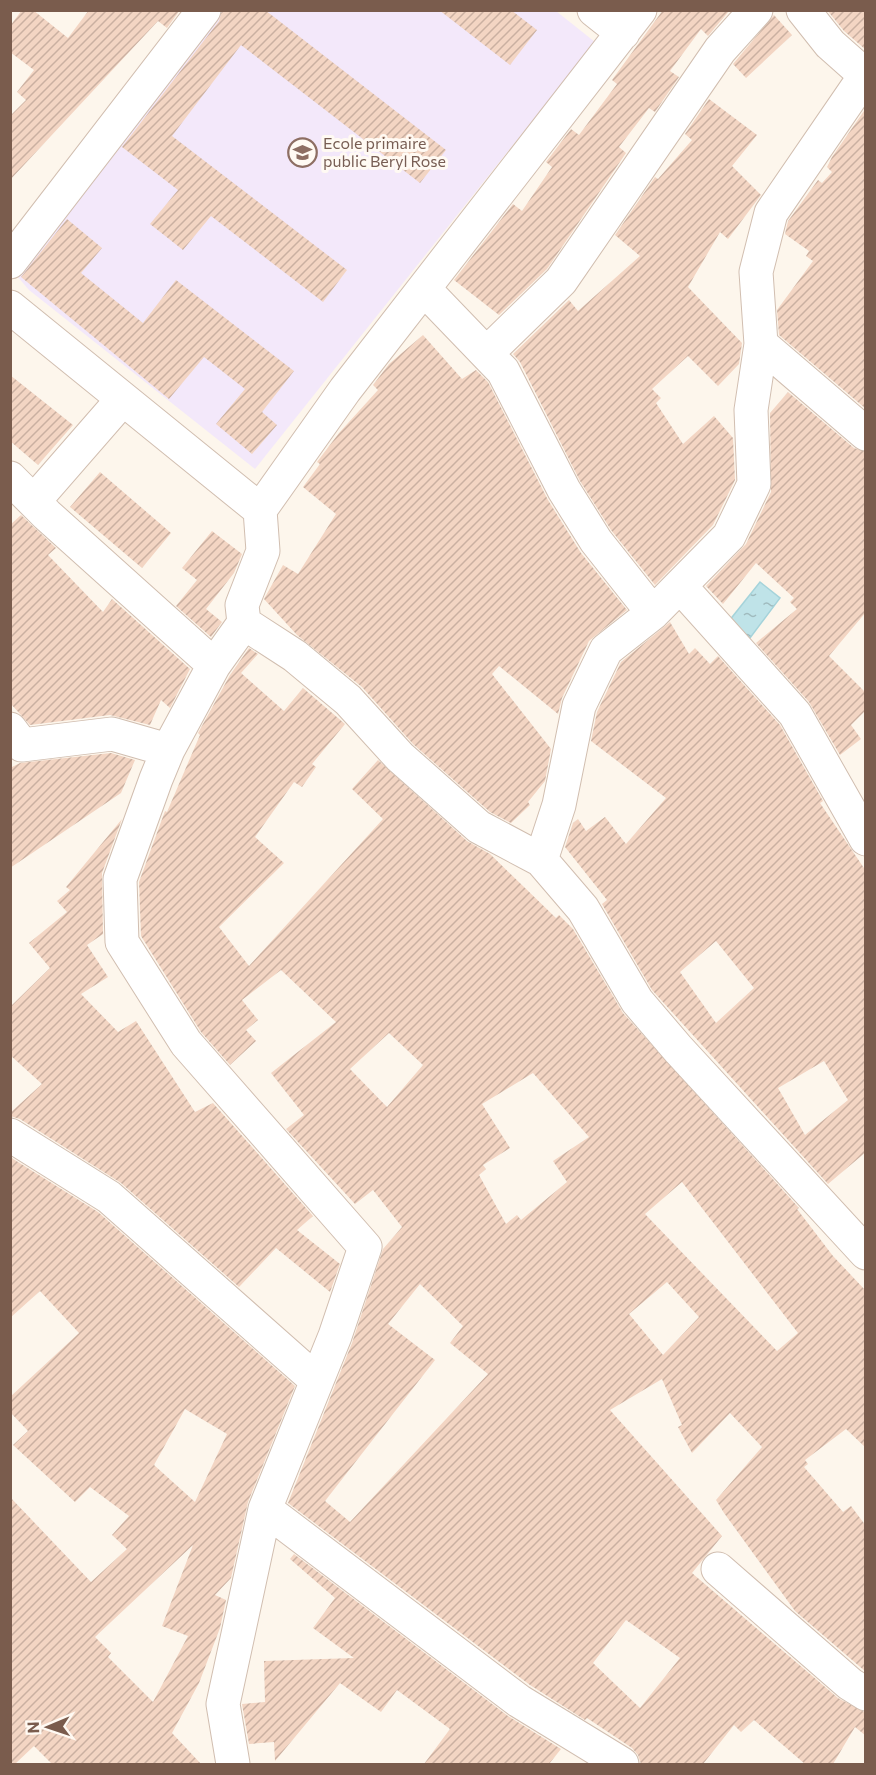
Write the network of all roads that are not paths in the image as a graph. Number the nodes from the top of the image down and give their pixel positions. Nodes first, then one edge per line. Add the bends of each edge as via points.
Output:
1 (204, 10) edge
2 (594, 10) edge
3 (756, 10) edge
4 (803, 10) edge
5 (631, 22) edge
6 (865, 76) edge
7 (10, 262) edge
8 (425, 290) junction
9 (10, 307) edge
10 (760, 344) junction
11 (488, 352) junction
12 (122, 400) junction
13 (866, 434) edge
14 (10, 478) edge
15 (34, 501) junction
16 (260, 510) junction
17 (680, 586) junction
18 (653, 613) junction
19 (244, 623) junction
20 (214, 665) junction
21 (10, 729) edge
22 (168, 750) junction
23 (866, 839) edge
24 (541, 860) junction
25 (10, 1135) edge
26 (866, 1253) edge
27 (316, 1380) junction
28 (265, 1509) junction
29 (718, 1569) dead end
30 (866, 1694) edge
31 (233, 1764) edge
32 (622, 1764) edge

1 - 7 street
2 - 5 street
3 - 11 street via 720,50 561,281
4 - 6 street via 830,44
5 - 8 street
6 - 10 street via 771,213 756,272
8 - 11 street
8 - 16 street via 345,390
9 - 12 street
10 - 13 street
10 - 17 street via 751,410 754,484 729,536
11 - 18 street via 503,371 564,490 596,541
12 - 15 street
12 - 16 street
14 - 15 street
15 - 20 street
16 - 19 street via 263,551 242,605
17 - 18 street
17 - 23 street via 795,714
18 - 24 street via 606,650 579,706 559,805
19 - 20 street
19 - 24 street via 295,656 348,700 400,757 478,827
20 - 22 street
21 - 22 street via 22,745 112,734
22 - 27 street via 120,879 122,942 186,1042 365,1247
24 - 26 street via 583,909 637,1001
25 - 27 street via 109,1197
27 - 28 street
28 - 31 street via 223,1704
28 - 32 street via 519,1701
29 - 30 street

